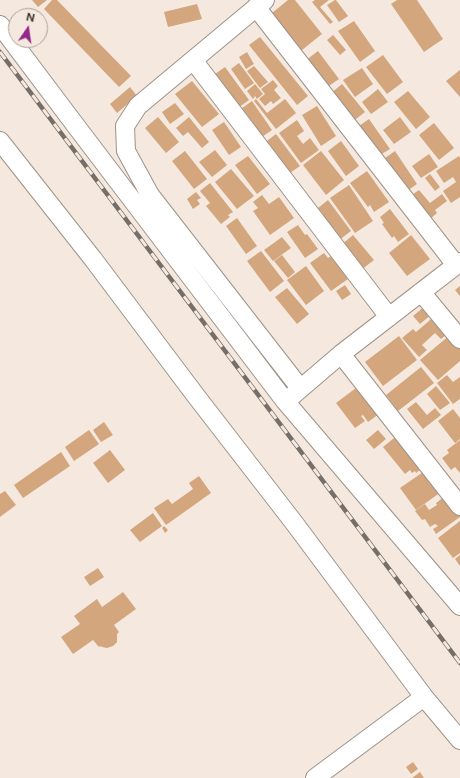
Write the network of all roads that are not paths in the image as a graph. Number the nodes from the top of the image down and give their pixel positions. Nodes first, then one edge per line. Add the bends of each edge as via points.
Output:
1 (260, 4) edge
2 (0, 25) edge
3 (193, 60) junction
4 (0, 141) edge
5 (458, 264) edge
6 (421, 292) junction
7 (389, 317) junction
8 (460, 339) edge
9 (341, 354) junction
10 (300, 388) junction
11 (285, 401) junction
12 (460, 506) edge
13 (460, 606) edge
14 (424, 697) junction
15 (460, 740) edge
16 (315, 778) edge

1 - 3 street
1 - 5 street
2 - 11 street
3 - 7 street
3 - 10 street via 138,106 124,126 126,151 150,195
4 - 14 street via 93,259
5 - 6 street
6 - 7 street
6 - 8 street
7 - 9 street
9 - 10 street
9 - 12 street
10 - 11 street
11 - 13 street
14 - 15 street
14 - 16 street

